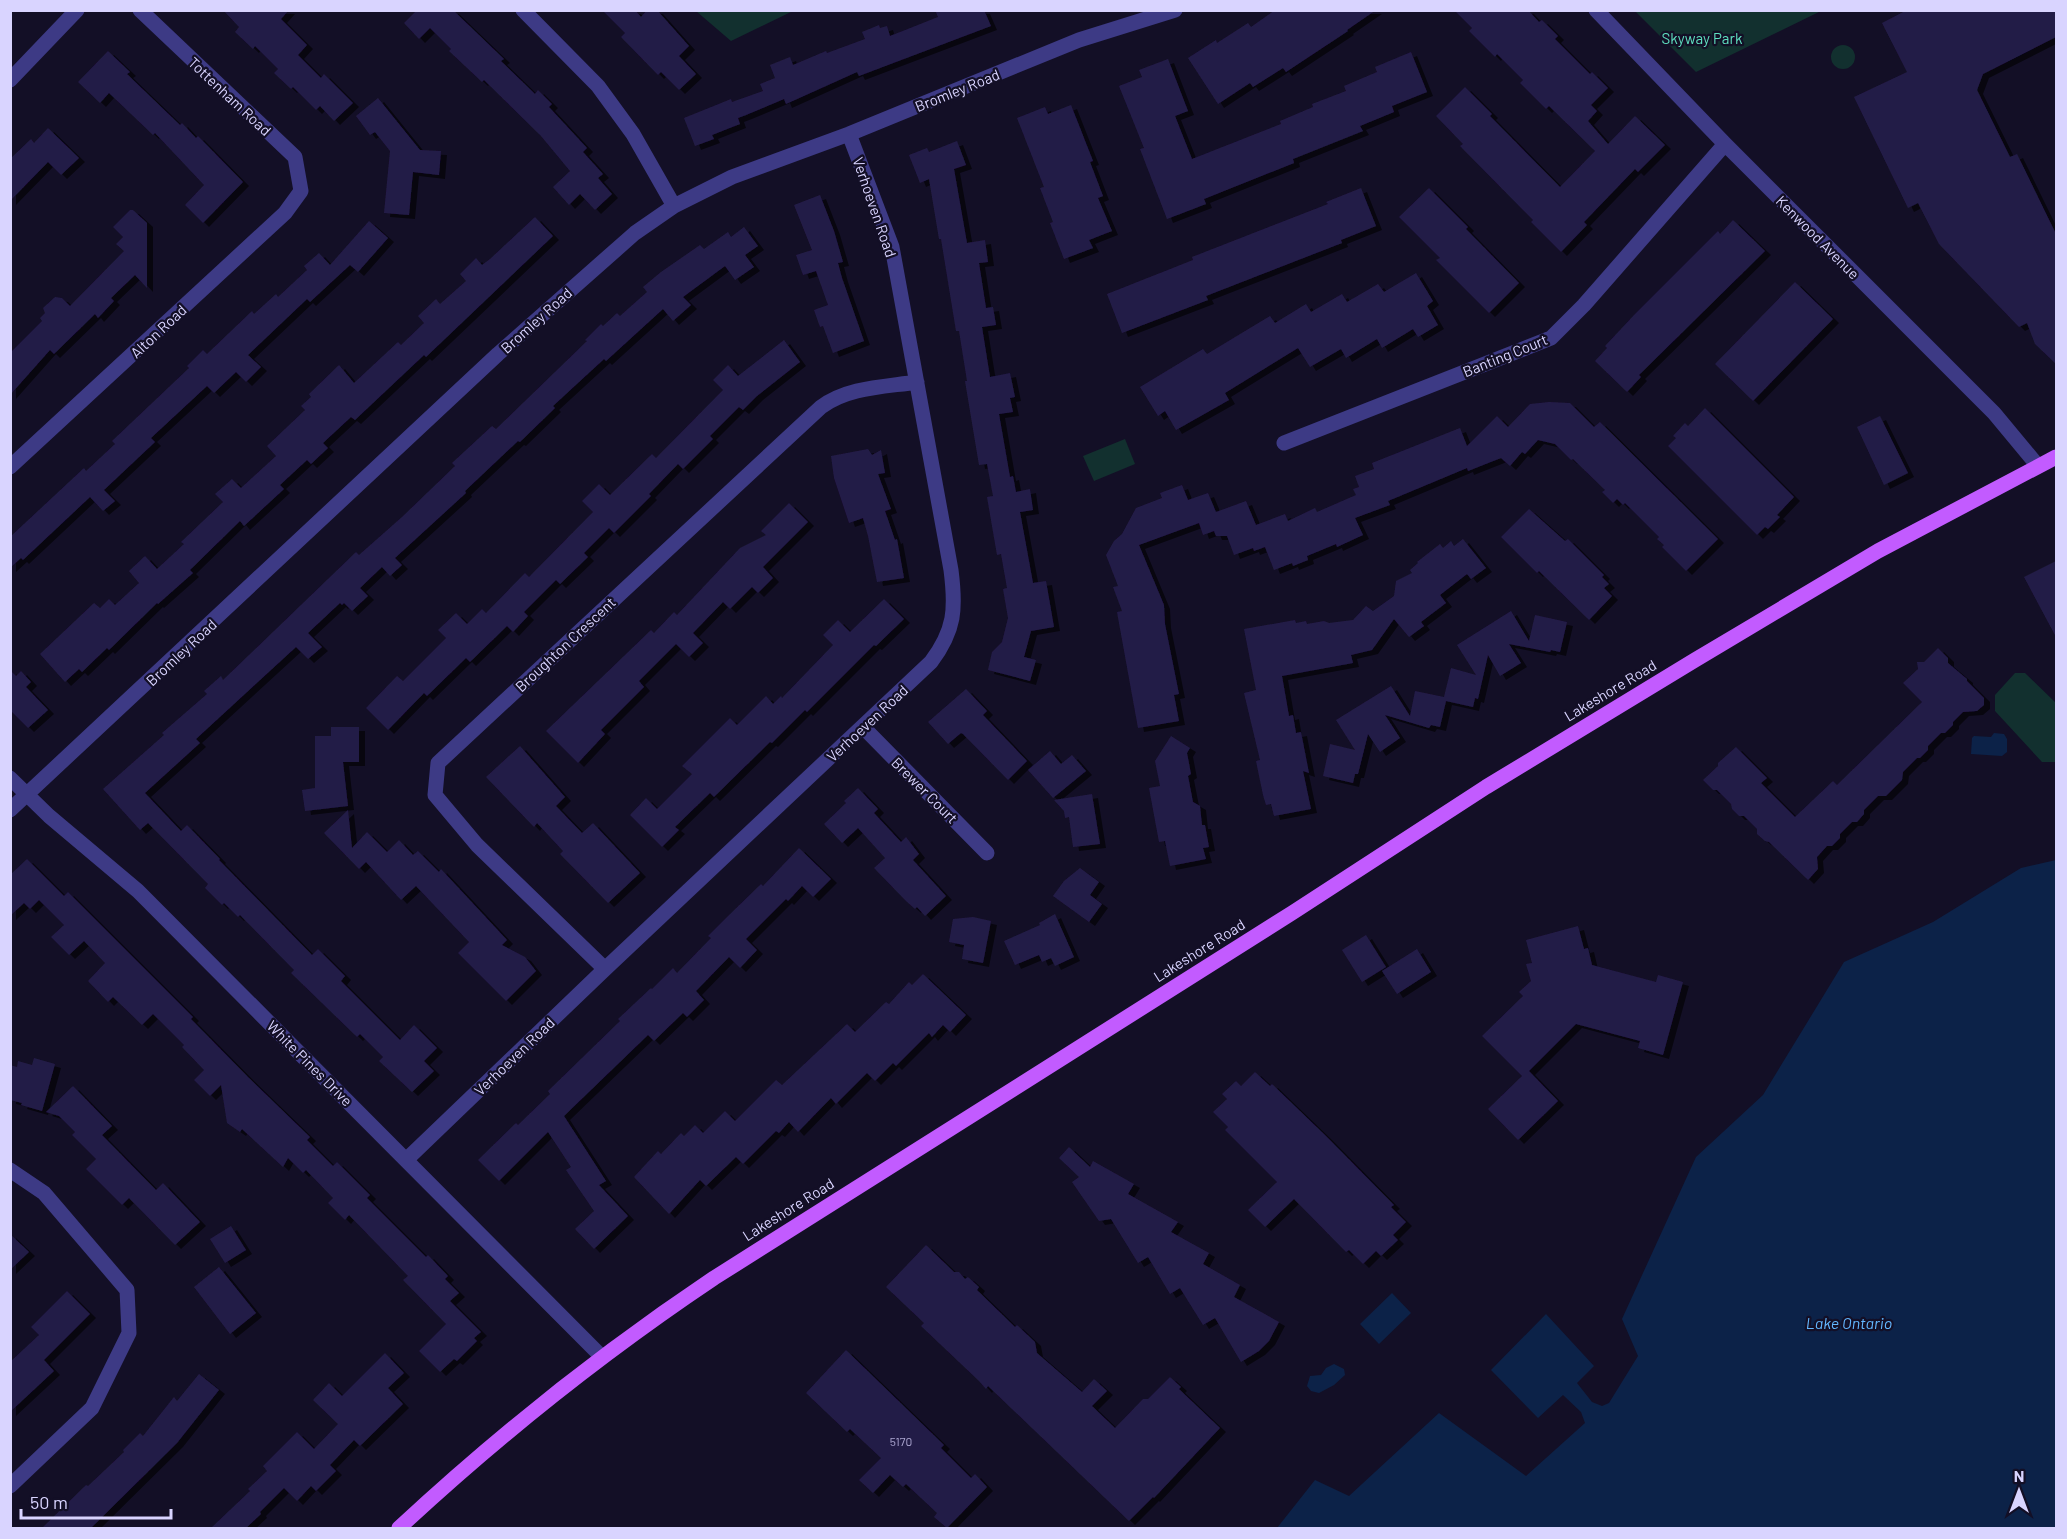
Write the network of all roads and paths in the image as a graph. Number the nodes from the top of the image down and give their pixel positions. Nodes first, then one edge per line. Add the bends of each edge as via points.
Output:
1 (77, 10) edge
2 (140, 10) edge
3 (523, 10) edge
4 (1175, 10) edge
5 (1596, 10) edge
6 (10, 80) edge
7 (849, 134) junction
8 (1725, 144) junction
9 (302, 191) joint
10 (674, 206) junction
11 (917, 382) junction
12 (1284, 443) dead end
13 (2056, 458) edge
14 (2038, 466) junction
15 (10, 467) edge
16 (862, 727) junction
17 (10, 778) edge
18 (28, 795) junction
19 (10, 810) edge
20 (987, 853) dead end
21 (604, 969) junction
22 (406, 1160) junction
23 (10, 1170) edge
24 (602, 1357) junction
25 (10, 1486) edge
26 (399, 1528) edge

1 - 6 street
2 - 9 street, Tottenham Road via 295,158
3 - 10 street via 598,86 633,134
4 - 7 street, Bromley Road via 1079,40
5 - 8 street, Kenwood Avenue
7 - 10 street, Bromley Road via 732,177
7 - 11 street, Verhoeven Road via 892,247
8 - 12 street, Banting Court via 1551,338
8 - 14 street, Kenwood Avenue via 1994,413
9 - 15 street, Alton Road via 285,213
10 - 18 street, Bromley Road via 634,233 498,354
11 - 16 street, Verhoeven Road via 955,605 942,648
11 - 21 street, Broughton Crescent via 847,392 821,407 438,763 435,795 477,845
13 - 14 main road, Lakeshore Road
14 - 24 main road, Lakeshore Road via 1856,563 1486,787 714,1278
16 - 20 street, Brewer Court
16 - 21 street, Verhoeven Road
17 - 18 street, White Pines Drive
18 - 19 street, Bromley Road
18 - 22 street, White Pines Drive via 138,891
21 - 22 street, Verhoeven Road
22 - 24 street, White Pines Drive
23 - 25 street via 44,1193 127,1290 129,1333 92,1408
24 - 26 main road, Lakeshore Road via 476,1458

